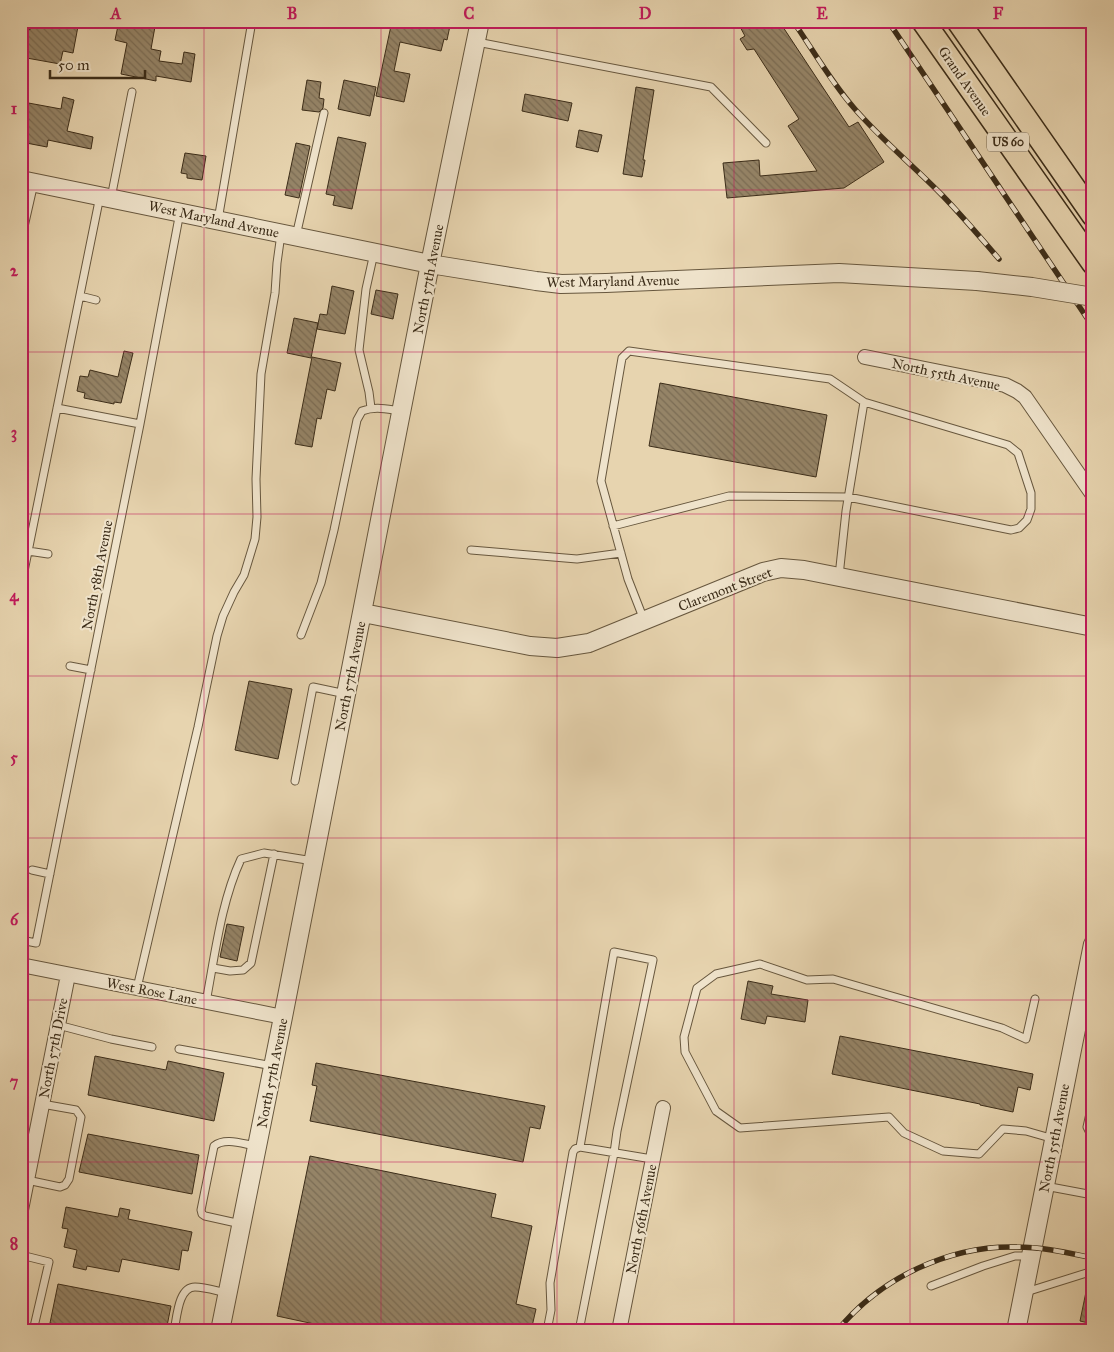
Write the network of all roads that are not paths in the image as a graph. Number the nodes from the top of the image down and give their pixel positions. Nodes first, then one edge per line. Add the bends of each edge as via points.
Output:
1 (252, 21) edge
2 (480, 21) edge
3 (923, 21) edge
4 (958, 21) edge
5 (476, 42) junction
6 (132, 92) dead end
7 (324, 113) dead end
8 (766, 143) dead end
9 (28, 181) edge
10 (106, 197) junction
11 (180, 212) junction
12 (1093, 215) edge
13 (218, 220) junction
14 (289, 235) junction
15 (21, 240) edge
16 (374, 252) junction
17 (1093, 263) edge
18 (430, 264) junction
19 (80, 296) junction
20 (1093, 297) edge
21 (96, 300) dead end
22 (865, 357) dead end
23 (864, 402) junction
24 (57, 408) junction
25 (371, 408) junction
26 (402, 412) junction
27 (140, 424) junction
28 (1093, 495) edge
29 (848, 497) junction
30 (613, 526) junction
31 (28, 550) junction
32 (471, 550) dead end
33 (621, 553) junction
34 (48, 554) dead end
35 (838, 577) junction
36 (21, 586) edge
37 (362, 613) junction
38 (644, 620) junction
39 (1093, 627) edge
40 (301, 635) dead end
41 (70, 666) dead end
42 (91, 670) junction
43 (346, 694) junction
44 (295, 781) dead end
45 (274, 854) junction
46 (314, 861) junction
47 (32, 870) dead end
48 (50, 874) junction
49 (21, 940) edge
50 (1093, 944) edge
51 (21, 965) edge
52 (213, 968) junction
53 (68, 974) junction
54 (1090, 975) edge
55 (137, 988) junction
56 (1035, 999) dead end
57 (206, 1002) junction
58 (283, 1017) junction
59 (58, 1025) junction
60 (152, 1047) dead end
61 (179, 1049) dead end
62 (273, 1066) junction
63 (42, 1104) junction
64 (663, 1108) dead end
65 (1091, 1109) dead end
66 (1054, 1139) junction
67 (1093, 1139) edge
68 (257, 1146) junction
69 (580, 1147) junction
70 (614, 1153) junction
71 (652, 1159) junction
72 (1045, 1186) junction
73 (24, 1189) edge
74 (1093, 1195) edge
75 (21, 1210) edge
76 (241, 1224) junction
77 (21, 1255) edge
78 (1031, 1256) junction
79 (1093, 1271) edge
80 (931, 1286) dead end
81 (1024, 1292) junction
82 (227, 1293) junction
83 (34, 1331) edge
84 (174, 1331) edge
85 (220, 1331) edge
86 (547, 1331) edge
87 (578, 1331) edge
88 (619, 1331) edge
89 (1016, 1331) edge

1 - 13 lane
2 - 5 street, North 57th Avenue
3 - 17 highway, Grand Avenue / US 60
4 - 12 highway, Grand Avenue / US 60
5 - 8 lane via 712,87
5 - 18 street, North 57th Avenue
6 - 10 lane
7 - 14 lane
9 - 10 street, West Maryland Avenue
9 - 15 lane
10 - 11 street, West Maryland Avenue
10 - 19 lane
11 - 13 street, West Maryland Avenue
11 - 27 lane, North 58th Avenue
13 - 14 street, West Maryland Avenue
14 - 16 street, West Maryland Avenue
14 - 55 lane via 277,263 261,374 255,540 244,575 223,616 217,636
16 - 18 street, West Maryland Avenue
16 - 25 lane via 359,350
18 - 20 street, West Maryland Avenue, bridge via 561,284 848,273 977,281
18 - 26 street, North 57th Avenue
19 - 21 lane
19 - 24 lane
22 - 28 street, North 55th Avenue via 1005,385 1017,391 1025,397
23 - 29 lane
23 - 29 lane via 1008,445 1018,453 1031,493 1031,509 1019,528 1011,530
23 - 30 lane via 830,379 629,351 622,358 600,481
24 - 27 lane
24 - 31 lane
25 - 26 lane
25 - 40 lane via 362,411 357,420 321,583
26 - 37 street, North 57th Avenue
27 - 42 lane, North 58th Avenue
29 - 30 lane via 729,496
29 - 35 lane
30 - 33 lane
31 - 34 lane
31 - 36 lane
32 - 33 lane via 577,559
33 - 38 lane
35 - 38 street, Claremont Street via 781,568 763,572
35 - 39 street, Claremont Street
37 - 38 street, Claremont Street via 530,646 557,648 589,643
37 - 43 street, North 57th Avenue
41 - 42 lane
42 - 48 lane, North 58th Avenue
43 - 44 lane via 313,688
43 - 46 street, North 57th Avenue
45 - 46 lane
45 - 52 lane via 241,859 225,906
45 - 52 lane via 251,963 243,970
46 - 58 street, North 57th Avenue
47 - 48 lane
48 - 49 lane, North 58th Avenue via 36,943
50 - 54 street, North 55th Avenue
51 - 53 street, West Rose Lane
52 - 57 lane
53 - 55 street, West Rose Lane
53 - 59 street, North 57th Drive
54 - 66 street, North 55th Avenue
55 - 57 street, West Rose Lane
56 - 66 lane via 1026,1039 1002,1028 833,979 807,980 760,964 716,974 696,988 684,1037 685,1052 716,1111 740,1128 889,1117 904,1132 943,1151 980,1154 1003,1129
57 - 58 street, West Rose Lane
58 - 62 street, North 57th Avenue
59 - 60 lane
59 - 63 street, North 57th Drive
61 - 62 lane
62 - 68 street, North 57th Avenue
63 - 73 street, North 57th Drive
63 - 73 lane via 76,1110 81,1117 69,1178 66,1186
64 - 71 street, North 56th Avenue
65 - 67 lane via 1087,1128
66 - 72 street, North 55th Avenue
68 - 76 street, North 57th Avenue
68 - 76 lane via 223,1141 214,1146 202,1214
69 - 70 lane
69 - 70 lane via 614,952 653,960
69 - 86 lane via 573,1152 550,1283 551,1310
70 - 71 lane
70 - 87 lane
71 - 88 street, North 56th Avenue
72 - 74 lane
72 - 78 street, North 55th Avenue
73 - 75 street, North 57th Drive
76 - 82 street, North 57th Avenue
77 - 83 lane via 49,1262
78 - 80 lane via 1015,1256
78 - 81 street, North 55th Avenue
79 - 81 lane
81 - 89 street, North 55th Avenue
82 - 84 lane via 193,1287 184,1292
82 - 85 street, North 57th Avenue

